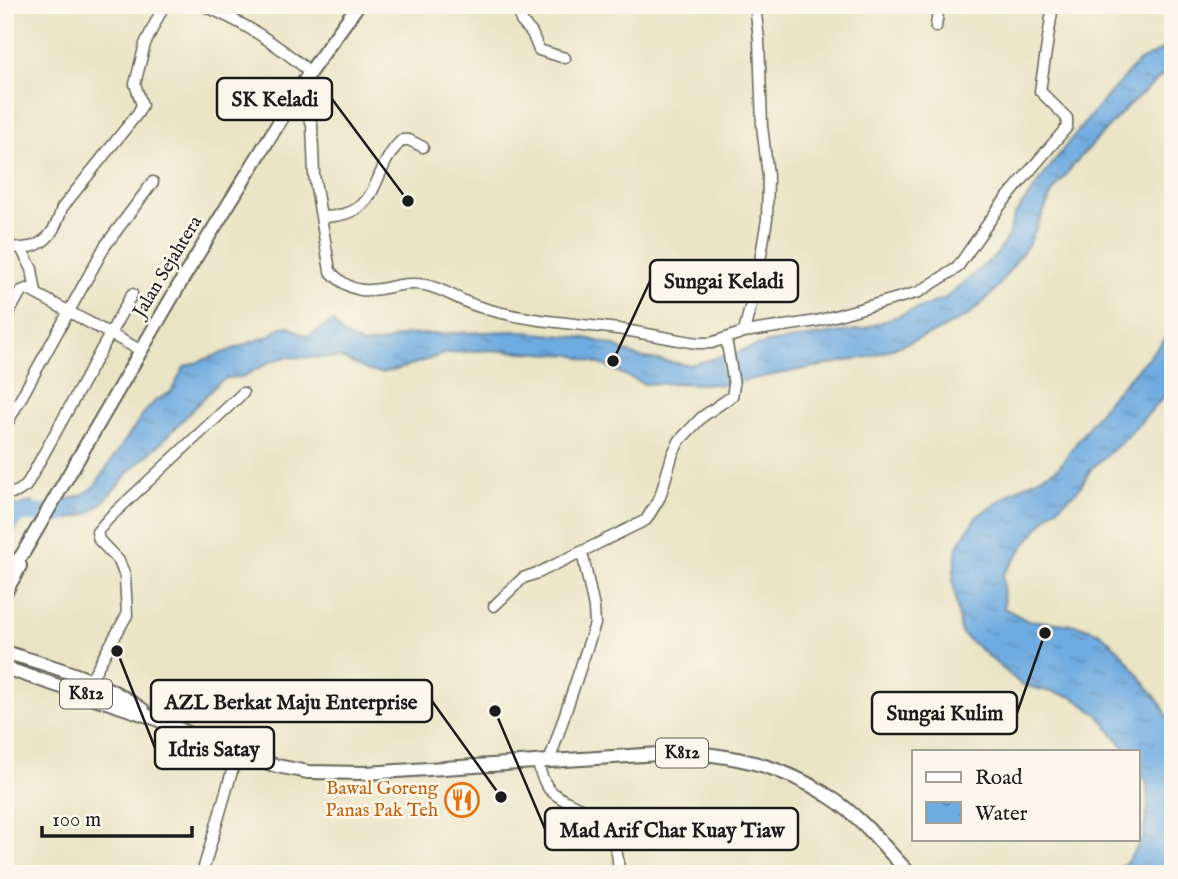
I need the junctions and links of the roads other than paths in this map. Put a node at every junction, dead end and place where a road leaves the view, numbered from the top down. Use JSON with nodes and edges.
{"nodes":[{"id":1,"x":164,"y":5,"type":"edge"},
{"id":2,"x":202,"y":5,"type":"edge"},
{"id":3,"x":358,"y":5,"type":"edge"},
{"id":4,"x":521,"y":5,"type":"edge"},
{"id":5,"x":755,"y":5,"type":"edge"},
{"id":6,"x":939,"y":5,"type":"edge"},
{"id":7,"x":1053,"y":5,"type":"edge"},
{"id":8,"x":936,"y":27,"type":"dead end"},
{"id":9,"x":565,"y":58,"type":"dead end"},
{"id":10,"x":310,"y":72,"type":"junction"},
{"id":11,"x":291,"y":103,"type":"junction"},
{"id":12,"x":423,"y":147,"type":"dead end"},
{"id":13,"x":153,"y":182,"type":"dead end"},
{"id":14,"x":321,"y":217,"type":"junction"},
{"id":15,"x":6,"y":244,"type":"edge"},
{"id":16,"x":21,"y":248,"type":"junction"},
{"id":17,"x":36,"y":293,"type":"junction"},
{"id":18,"x":132,"y":294,"type":"dead end"},
{"id":19,"x":71,"y":311,"type":"junction"},
{"id":20,"x":5,"y":320,"type":"edge"},
{"id":21,"x":744,"y":332,"type":"junction"},
{"id":22,"x":110,"y":333,"type":"junction"},
{"id":23,"x":726,"y":338,"type":"junction"},
{"id":24,"x":140,"y":350,"type":"junction"},
{"id":25,"x":243,"y":393,"type":"dead end"},
{"id":26,"x":5,"y":427,"type":"edge"},
{"id":27,"x":5,"y":494,"type":"edge"},
{"id":28,"x":582,"y":552,"type":"junction"},
{"id":29,"x":22,"y":555,"type":"junction"},
{"id":30,"x":5,"y":576,"type":"edge"},
{"id":31,"x":5,"y":593,"type":"edge"},
{"id":32,"x":494,"y":606,"type":"dead end"},
{"id":33,"x":5,"y":652,"type":"edge"},
{"id":34,"x":5,"y":668,"type":"edge"},
{"id":35,"x":91,"y":679,"type":"junction"},
{"id":36,"x":154,"y":718,"type":"junction"},
{"id":37,"x":237,"y":754,"type":"junction"},
{"id":38,"x":543,"y":763,"type":"junction"},
{"id":39,"x":202,"y":874,"type":"edge"},
{"id":40,"x":618,"y":874,"type":"edge"},
{"id":41,"x":910,"y":874,"type":"edge"}],
"edges":[{"from":1,"to":16,"type":"street"},
{"from":2,"to":10,"type":"street"},
{"from":3,"to":10,"type":"main road","name":"Jalan Sejahtera"},
{"from":4,"to":9,"type":"street"},
{"from":5,"to":21,"type":"street"},
{"from":6,"to":8,"type":"street"},
{"from":7,"to":21,"type":"street"},
{"from":10,"to":11,"type":"main road","name":"Jalan Sejahtera"},
{"from":11,"to":14,"type":"street"},
{"from":11,"to":24,"type":"main road","name":"Jalan Sejahtera"},
{"from":12,"to":14,"type":"street"},
{"from":13,"to":19,"type":"street"},
{"from":14,"to":23,"type":"street"},
{"from":15,"to":16,"type":"street"},
{"from":16,"to":17,"type":"street"},
{"from":17,"to":19,"type":"street"},
{"from":17,"to":20,"type":"street"},
{"from":18,"to":22,"type":"street"},
{"from":19,"to":22,"type":"street"},
{"from":19,"to":26,"type":"street"},
{"from":21,"to":23,"type":"street"},
{"from":22,"to":24,"type":"street"},
{"from":22,"to":27,"type":"street"},
{"from":23,"to":28,"type":"street"},
{"from":24,"to":29,"type":"main road","name":"Jalan Sejahtera"},
{"from":25,"to":35,"type":"street"},
{"from":28,"to":32,"type":"street"},
{"from":28,"to":38,"type":"street"},
{"from":29,"to":30,"type":"main road","name":"Jalan Sejahtera"},
{"from":29,"to":31,"type":"main road","name":"Jalan Sejahtera"},
{"from":33,"to":35,"type":"main road","number":"K812"},
{"from":34,"to":36,"type":"main road","number":"K812"},
{"from":35,"to":36,"type":"main road","number":"K812"},
{"from":36,"to":37,"type":"main road","number":"K812"},
{"from":37,"to":38,"type":"main road","number":"K812"},
{"from":37,"to":39,"type":"street"},
{"from":38,"to":40,"type":"street"},
{"from":38,"to":41,"type":"main road","number":"K812"}]}
